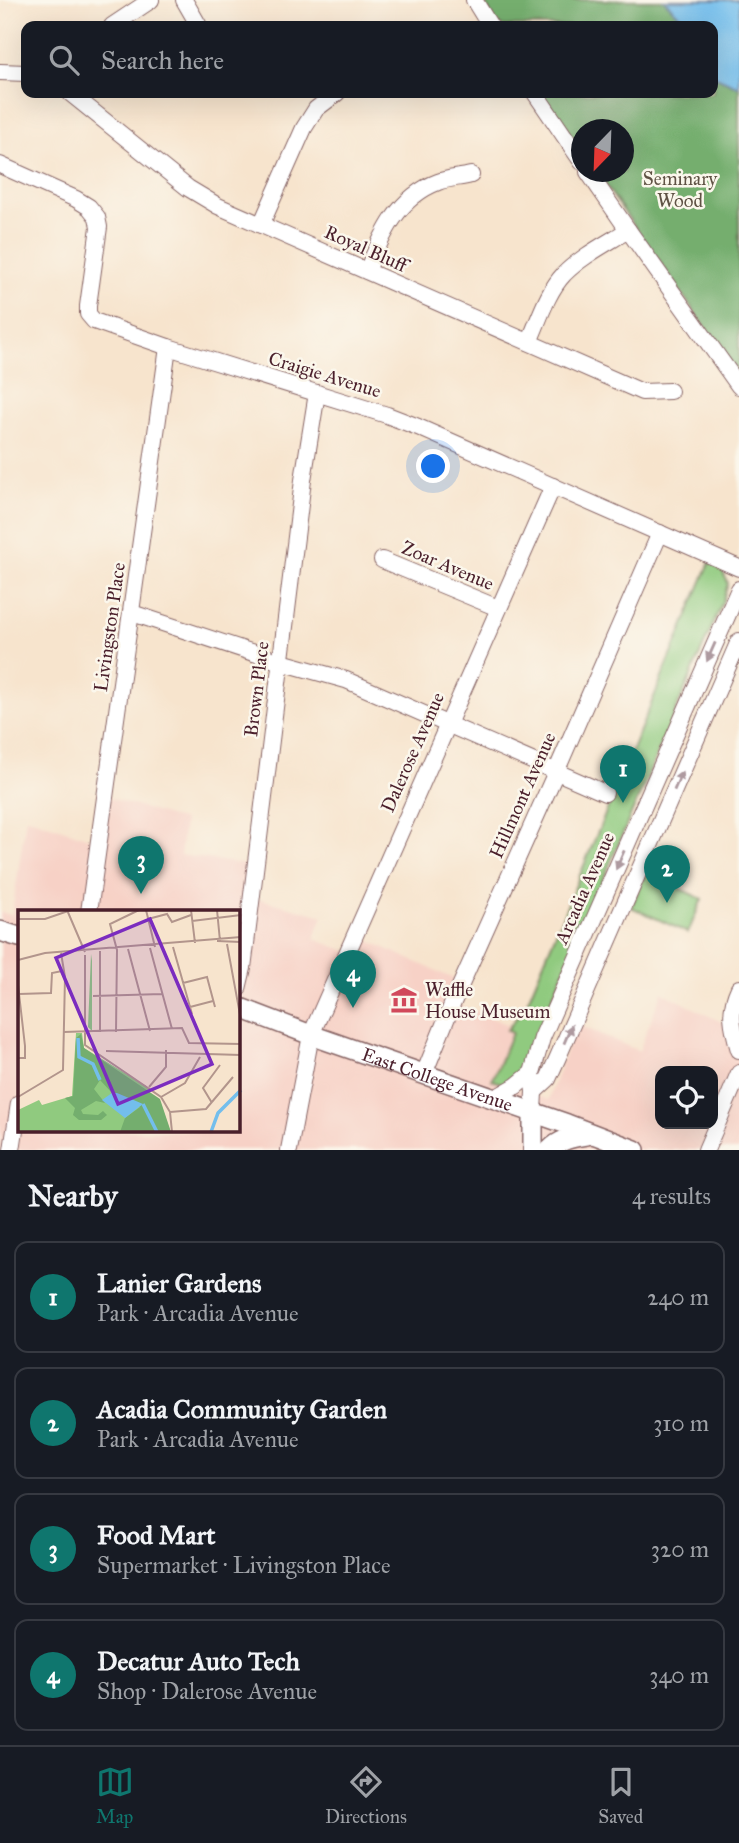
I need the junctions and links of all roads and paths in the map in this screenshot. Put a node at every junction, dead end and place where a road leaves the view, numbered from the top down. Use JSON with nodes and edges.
{"nodes":[{"id":1,"x":151,"y":0,"type":"edge"},
{"id":2,"x":184,"y":0,"type":"edge"},
{"id":3,"x":474,"y":0,"type":"edge"},
{"id":4,"x":120,"y":21,"type":"edge"},
{"id":5,"x":196,"y":21,"type":"edge"},
{"id":6,"x":483,"y":21,"type":"edge"},
{"id":7,"x":0,"y":72,"type":"edge"},
{"id":8,"x":21,"y":72,"type":"edge"},
{"id":9,"x":76,"y":98,"type":"edge"},
{"id":10,"x":330,"y":98,"type":"edge"},
{"id":11,"x":538,"y":98,"type":"edge"},
{"id":12,"x":571,"y":146,"type":"edge"},
{"id":13,"x":0,"y":165,"type":"edge"},
{"id":14,"x":471,"y":176,"type":"dead end"},
{"id":15,"x":595,"y":182,"type":"edge"},
{"id":16,"x":261,"y":225,"type":"junction"},
{"id":17,"x":628,"y":230,"type":"junction"},
{"id":18,"x":367,"y":271,"type":"junction"},
{"id":19,"x":529,"y":342,"type":"junction"},
{"id":20,"x":168,"y":347,"type":"junction"},
{"id":21,"x":739,"y":386,"type":"edge"},
{"id":22,"x":670,"y":391,"type":"dead end"},
{"id":23,"x":317,"y":393,"type":"junction"},
{"id":24,"x":552,"y":486,"type":"junction"},
{"id":25,"x":660,"y":533,"type":"junction"},
{"id":26,"x":382,"y":560,"type":"dead end"},
{"id":27,"x":739,"y":568,"type":"edge"},
{"id":28,"x":739,"y":589,"type":"edge"},
{"id":29,"x":498,"y":608,"type":"junction"},
{"id":30,"x":132,"y":613,"type":"junction"},
{"id":31,"x":739,"y":641,"type":"edge"},
{"id":32,"x":281,"y":662,"type":"junction"},
{"id":33,"x":447,"y":724,"type":"junction"},
{"id":34,"x":556,"y":772,"type":"junction"},
{"id":35,"x":605,"y":793,"type":"dead end"},
{"id":36,"x":89,"y":910,"type":"edge"},
{"id":37,"x":0,"y":931,"type":"edge"},
{"id":38,"x":18,"y":937,"type":"edge"},
{"id":39,"x":240,"y":981,"type":"edge"},
{"id":40,"x":739,"y":988,"type":"edge"},
{"id":41,"x":240,"y":1008,"type":"edge"},
{"id":42,"x":311,"y":1035,"type":"junction"},
{"id":43,"x":739,"y":1049,"type":"edge"},
{"id":44,"x":532,"y":1073,"type":"junction"},
{"id":45,"x":739,"y":1073,"type":"edge"},
{"id":46,"x":424,"y":1074,"type":"junction"},
{"id":47,"x":495,"y":1098,"type":"junction"},
{"id":48,"x":534,"y":1102,"type":"junction"},
{"id":49,"x":18,"y":1110,"type":"edge"},
{"id":50,"x":593,"y":1134,"type":"junction"},
{"id":51,"x":12,"y":1150,"type":"edge"},
{"id":52,"x":289,"y":1150,"type":"edge"},
{"id":53,"x":533,"y":1150,"type":"edge"},
{"id":54,"x":550,"y":1150,"type":"edge"},
{"id":55,"x":635,"y":1150,"type":"edge"},
{"id":56,"x":706,"y":1150,"type":"edge"}],
"edges":[{"from":1,"to":4,"type":"street"},
{"from":2,"to":5,"type":"street"},
{"from":3,"to":6,"type":"street"},
{"from":7,"to":8,"type":"street"},
{"from":9,"to":16,"type":"street","name":"Royal Bluff"},
{"from":10,"to":16,"type":"street"},
{"from":11,"to":12,"type":"street"},
{"from":13,"to":20,"type":"street","name":"Craigie Avenue"},
{"from":14,"to":18,"type":"street"},
{"from":15,"to":17,"type":"street"},
{"from":16,"to":18,"type":"street","name":"Royal Bluff"},
{"from":17,"to":19,"type":"street"},
{"from":17,"to":21,"type":"street"},
{"from":18,"to":19,"type":"street","name":"Royal Bluff"},
{"from":19,"to":22,"type":"street","name":"Royal Bluff"},
{"from":20,"to":23,"type":"street","name":"Craigie Avenue"},
{"from":20,"to":30,"type":"street","name":"Livingston Place"},
{"from":23,"to":24,"type":"street","name":"Craigie Avenue"},
{"from":23,"to":32,"type":"street","name":"Brown Place"},
{"from":24,"to":25,"type":"street","name":"Craigie Avenue"},
{"from":24,"to":29,"type":"street","name":"Dalerose Avenue"},
{"from":25,"to":27,"type":"street","name":"Craigie Avenue"},
{"from":25,"to":34,"type":"street","name":"Hillmont Avenue"},
{"from":26,"to":29,"type":"street","name":"Zoar Avenue"},
{"from":28,"to":44,"type":"street","name":"Arcadia Avenue","one_way":true},
{"from":29,"to":33,"type":"street","name":"Dalerose Avenue"},
{"from":30,"to":32,"type":"street"},
{"from":30,"to":36,"type":"street","name":"Livingston Place"},
{"from":48,"to":31,"type":"street","one_way":true},
{"from":32,"to":33,"type":"street"},
{"from":32,"to":39,"type":"street","name":"Brown Place"},
{"from":33,"to":34,"type":"street"},
{"from":33,"to":42,"type":"street","name":"Dalerose Avenue"},
{"from":34,"to":35,"type":"street"},
{"from":34,"to":46,"type":"street","name":"Hillmont Avenue"},
{"from":37,"to":38,"type":"main road"},
{"from":40,"to":43,"type":"street"},
{"from":41,"to":42,"type":"main road","name":"East College Avenue"},
{"from":42,"to":46,"type":"main road","name":"East College Avenue"},
{"from":42,"to":52,"type":"street","name":"Dalerose Avenue"},
{"from":44,"to":47,"type":"street"},
{"from":44,"to":48,"type":"street","name":"Arcadia Avenue"},
{"from":45,"to":56,"type":"street"},
{"from":46,"to":47,"type":"main road","name":"East College Avenue"},
{"from":47,"to":48,"type":"main road","name":"East College Avenue"},
{"from":48,"to":50,"type":"main road","name":"East College Avenue"},
{"from":48,"to":53,"type":"main road"},
{"from":49,"to":51,"type":"street"},
{"from":50,"to":54,"type":"main road"},
{"from":50,"to":55,"type":"main road","name":"East College Avenue"}]}
